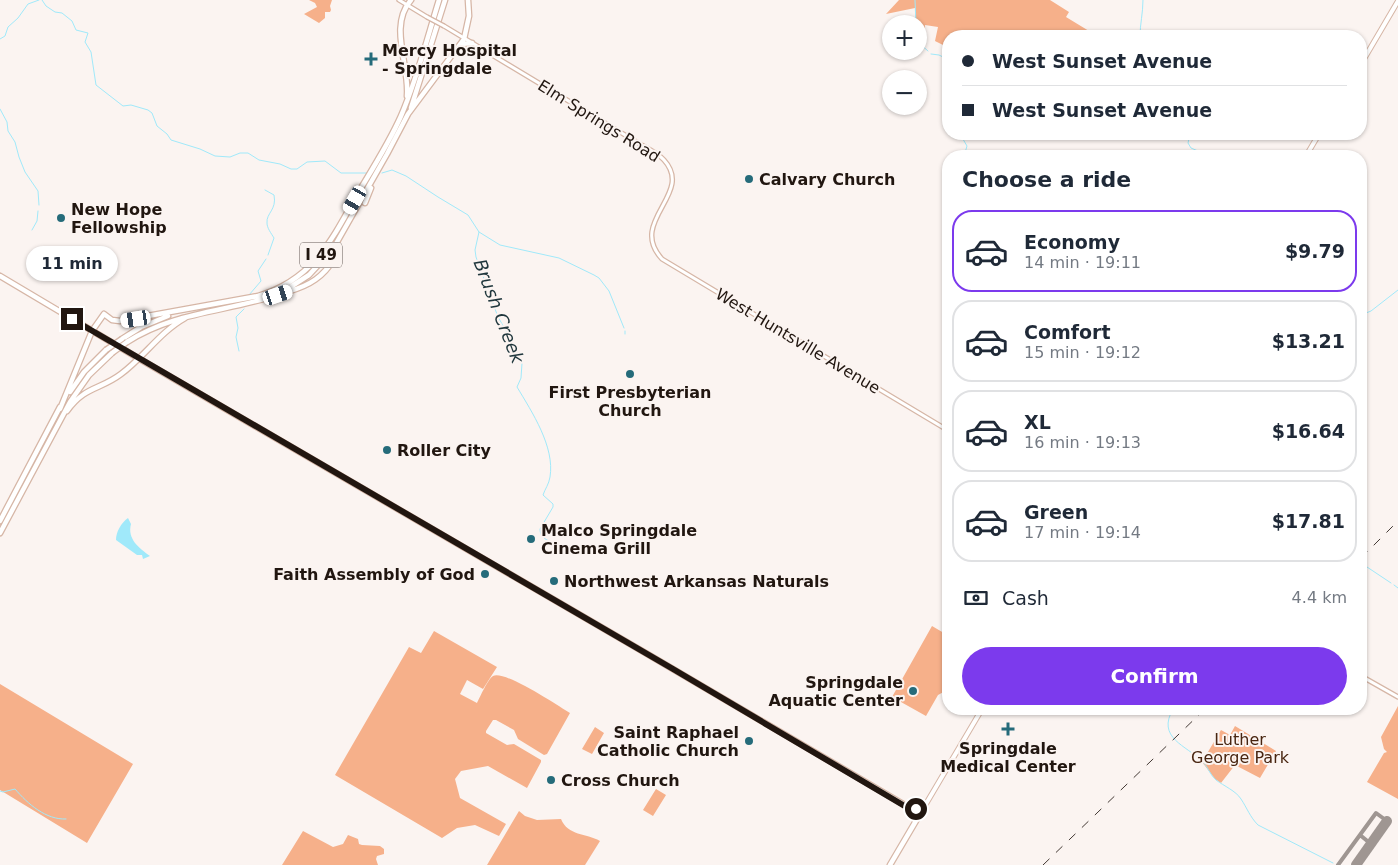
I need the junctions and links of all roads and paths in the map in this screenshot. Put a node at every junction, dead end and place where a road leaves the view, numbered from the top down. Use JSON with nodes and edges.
{"nodes":[{"id":1,"x":399,"y":0,"type":"edge"},
{"id":2,"x":411,"y":0,"type":"edge"},
{"id":3,"x":439,"y":0,"type":"edge"},
{"id":4,"x":445,"y":0,"type":"edge"},
{"id":5,"x":468,"y":0,"type":"edge"},
{"id":6,"x":1398,"y":1,"type":"edge"},
{"id":7,"x":407,"y":5,"type":"junction"},
{"id":8,"x":464,"y":39,"type":"junction"},
{"id":9,"x":472,"y":43,"type":"junction"},
{"id":10,"x":460,"y":45,"type":"junction"},
{"id":11,"x":1367,"y":54,"type":"edge"},
{"id":12,"x":404,"y":107,"type":"junction"},
{"id":13,"x":408,"y":114,"type":"junction"},
{"id":14,"x":373,"y":179,"type":"junction"},
{"id":15,"x":365,"y":203,"type":"dead end"},
{"id":16,"x":653,"y":245,"type":"joint"},
{"id":17,"x":334,"y":259,"type":"dead end"},
{"id":18,"x":0,"y":276,"type":"edge"},
{"id":19,"x":278,"y":295,"type":"junction"},
{"id":20,"x":183,"y":310,"type":"junction"},
{"id":21,"x":112,"y":312,"type":"dead end"},
{"id":22,"x":191,"y":315,"type":"junction"},
{"id":23,"x":112,"y":320,"type":"junction"},
{"id":24,"x":90,"y":330,"type":"junction"},
{"id":25,"x":144,"y":353,"type":"junction"},
{"id":26,"x":138,"y":358,"type":"junction"},
{"id":27,"x":145,"y":362,"type":"junction"},
{"id":28,"x":129,"y":367,"type":"junction"},
{"id":29,"x":60,"y":409,"type":"junction"},
{"id":30,"x":942,"y":427,"type":"edge"},
{"id":31,"x":55,"y":429,"type":"junction"},
{"id":32,"x":11,"y":500,"type":"junction"},
{"id":33,"x":0,"y":514,"type":"edge"},
{"id":34,"x":0,"y":521,"type":"edge"},
{"id":35,"x":0,"y":533,"type":"edge"},
{"id":36,"x":1367,"y":679,"type":"edge"},
{"id":37,"x":1398,"y":697,"type":"edge"},
{"id":38,"x":978,"y":715,"type":"edge"},
{"id":39,"x":924,"y":806,"type":"junction"},
{"id":40,"x":910,"y":809,"type":"junction"},
{"id":41,"x":920,"y":814,"type":"junction"},
{"id":42,"x":890,"y":865,"type":"edge"}],
"edges":[{"from":1,"to":7,"type":"main road","name":"Elm Springs Road"},
{"from":2,"to":7,"type":"highway"},
{"from":3,"to":12,"type":"highway","number":"I 49"},
{"from":4,"to":13,"type":"highway","number":"I 49"},
{"from":5,"to":8,"type":"highway"},
{"from":6,"to":11,"type":"main road"},
{"from":7,"to":8,"type":"main road","name":"Elm Springs Road","bridge":true},
{"from":7,"to":12,"type":"highway"},
{"from":8,"to":9,"type":"main road","name":"Elm Springs Road"},
{"from":8,"to":10,"type":"highway"},
{"from":9,"to":10,"type":"highway"},
{"from":9,"to":16,"type":"main road","name":"Elm Springs Road"},
{"from":10,"to":13,"type":"highway"},
{"from":12,"to":20,"type":"highway","number":"I 49"},
{"from":13,"to":14,"type":"highway","number":"I 49"},
{"from":14,"to":15,"type":"highway"},
{"from":14,"to":19,"type":"highway","number":"I 49"},
{"from":16,"to":30,"type":"main road","name":"West Huntsville Avenue"},
{"from":17,"to":19,"type":"highway"},
{"from":18,"to":24,"type":"highway"},
{"from":19,"to":22,"type":"highway","number":"I 49"},
{"from":20,"to":23,"type":"highway"},
{"from":20,"to":29,"type":"highway","number":"I 49","bridge":true},
{"from":21,"to":23,"type":"highway"},
{"from":22,"to":25,"type":"highway"},
{"from":22,"to":31,"type":"highway","number":"I 49","bridge":true},
{"from":23,"to":24,"type":"highway"},
{"from":24,"to":26,"type":"highway"},
{"from":24,"to":29,"type":"highway"},
{"from":25,"to":26,"type":"highway"},
{"from":25,"to":27,"type":"highway"},
{"from":26,"to":27,"type":"highway"},
{"from":26,"to":28,"type":"highway"},
{"from":27,"to":28,"type":"highway"},
{"from":27,"to":40,"type":"highway"},
{"from":28,"to":31,"type":"highway"},
{"from":29,"to":32,"type":"highway","number":"I 49"},
{"from":31,"to":35,"type":"highway","number":"I 49"},
{"from":32,"to":33,"type":"highway"},
{"from":32,"to":34,"type":"highway","number":"I 49"},
{"from":36,"to":37,"type":"main road"},
{"from":38,"to":39,"type":"main road"},
{"from":39,"to":40,"type":"highway"},
{"from":39,"to":41,"type":"main road"},
{"from":40,"to":41,"type":"highway"},
{"from":41,"to":42,"type":"highway"}]}
